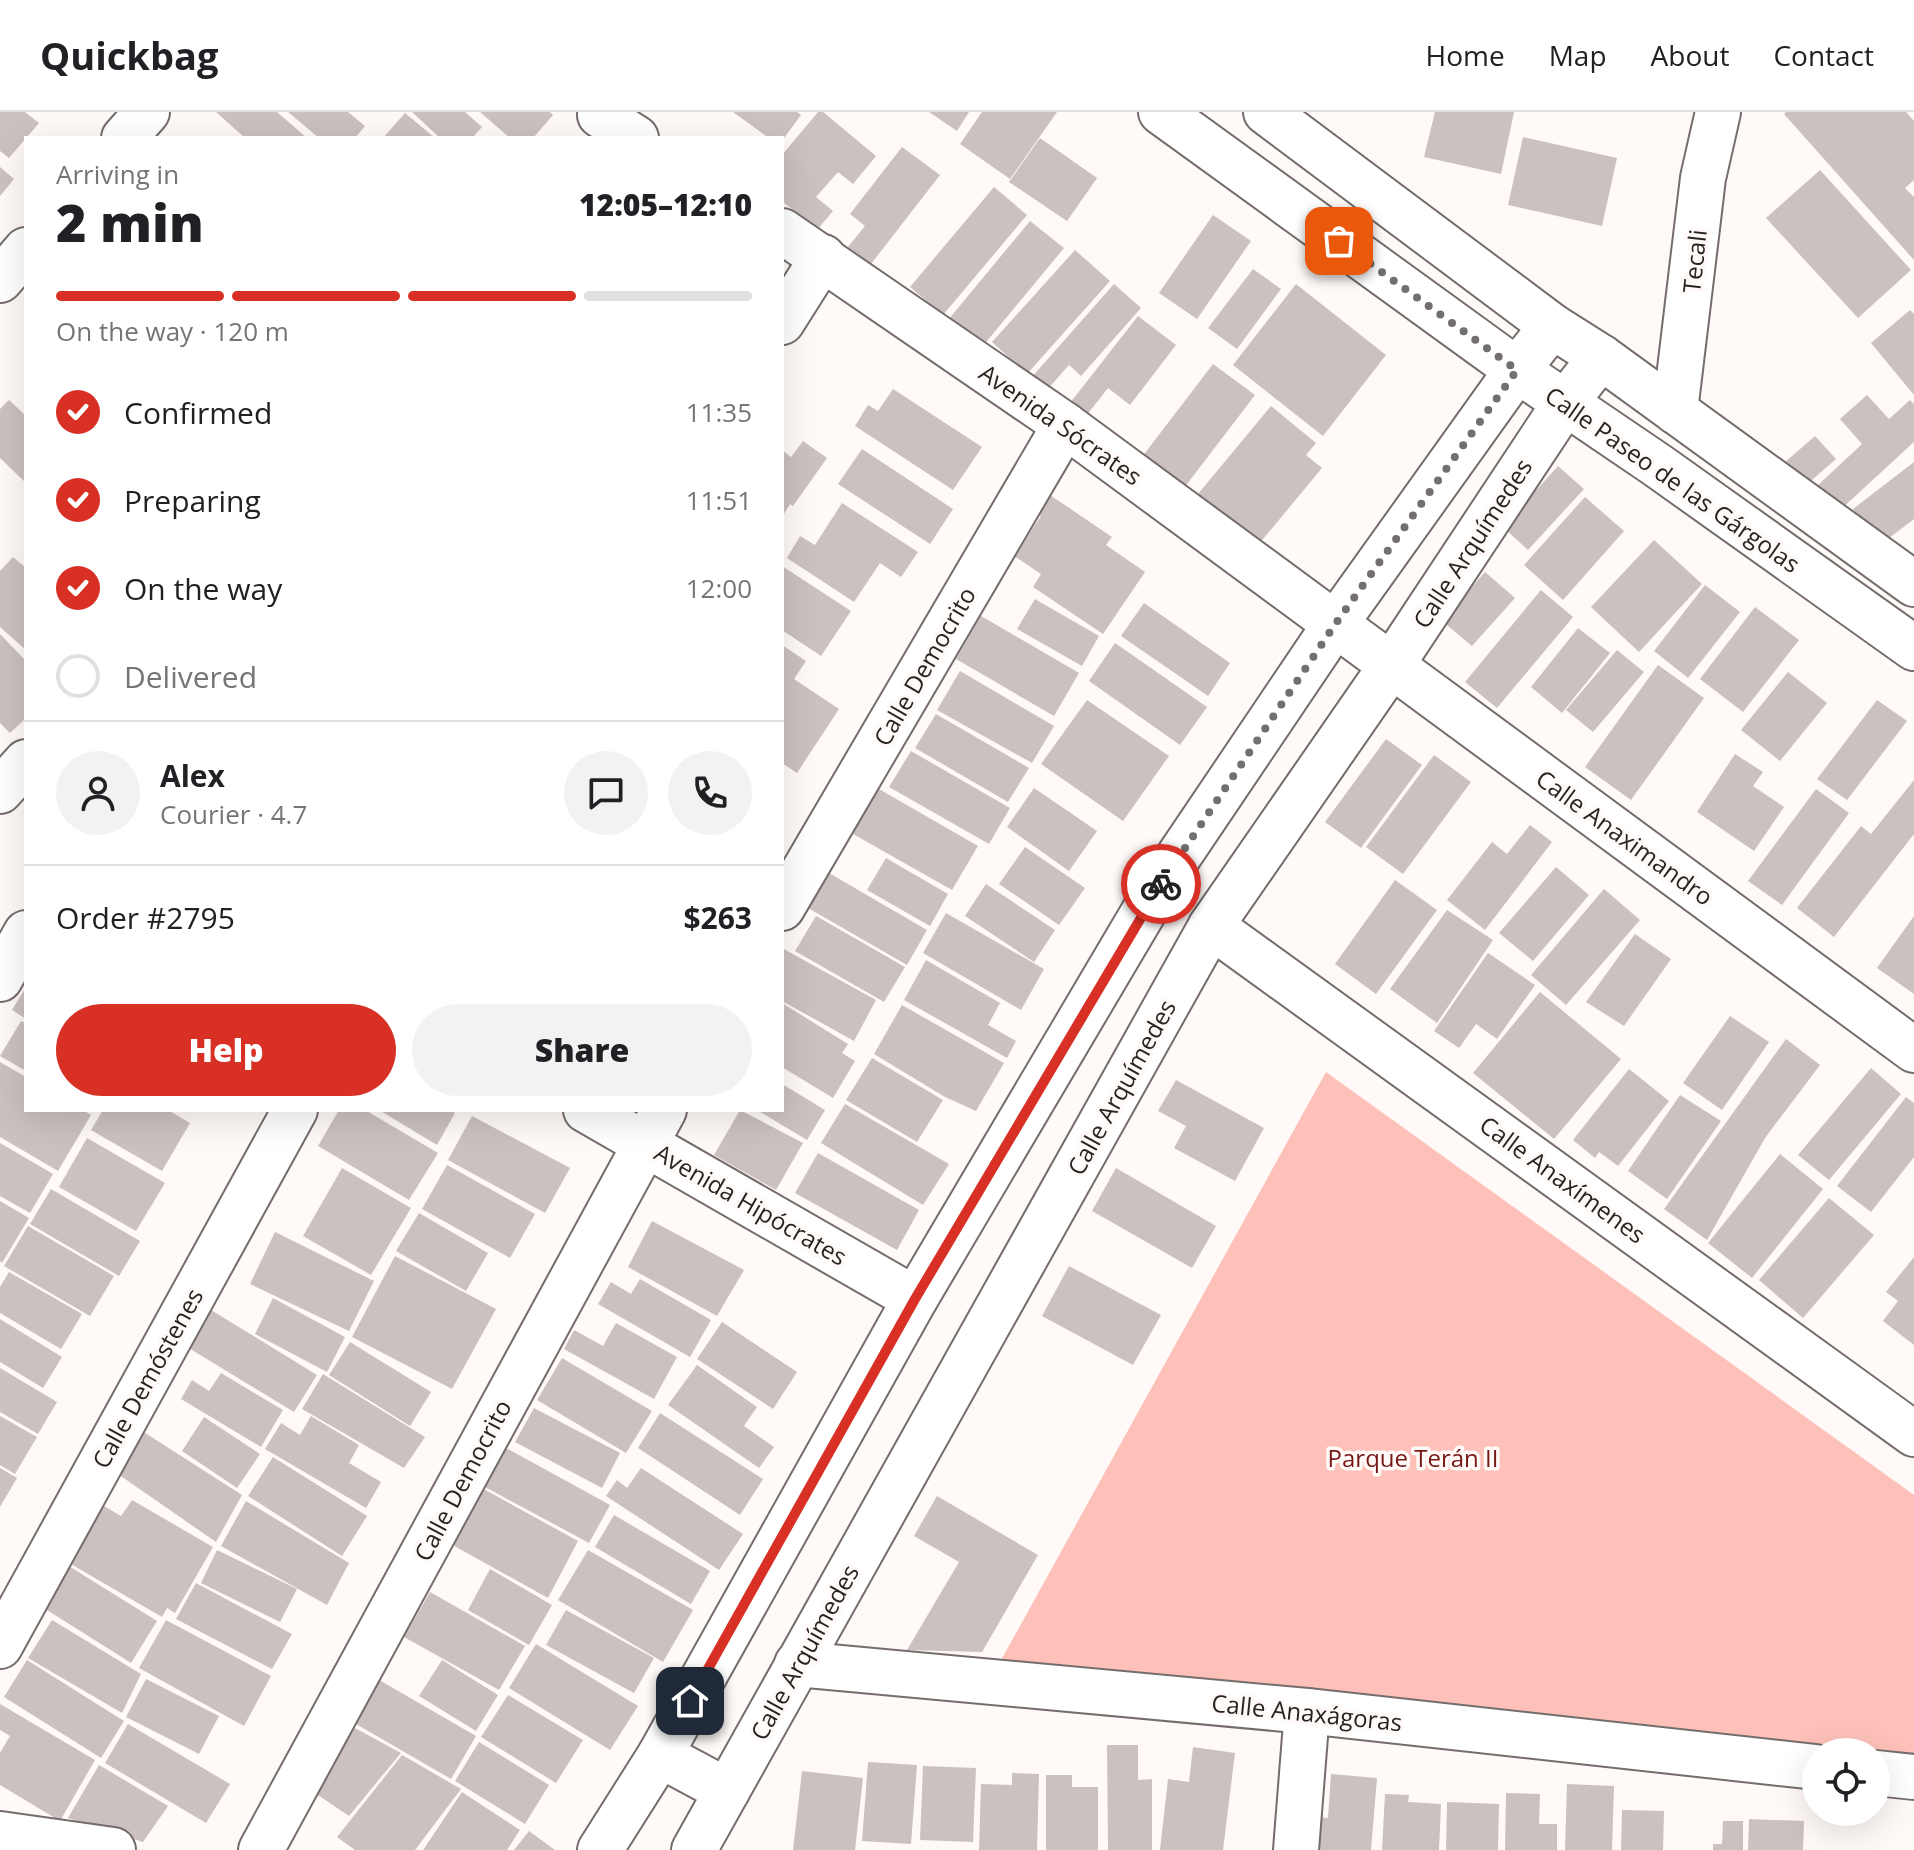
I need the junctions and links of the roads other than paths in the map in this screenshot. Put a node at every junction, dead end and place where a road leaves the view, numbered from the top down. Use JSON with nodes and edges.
{"nodes":[{"id":1,"x":147,"y":112,"type":"edge"},
{"id":2,"x":1161,"y":112,"type":"edge"},
{"id":3,"x":1266,"y":112,"type":"edge"},
{"id":4,"x":1718,"y":112,"type":"edge"},
{"id":5,"x":593,"y":122,"type":"edge"},
{"id":6,"x":126,"y":136,"type":"edge"},
{"id":7,"x":631,"y":136,"type":"edge"},
{"id":8,"x":784,"y":232,"type":"edge"},
{"id":9,"x":24,"y":252,"type":"edge"},
{"id":10,"x":823,"y":257,"type":"junction"},
{"id":11,"x":0,"y":280,"type":"edge"},
{"id":12,"x":784,"y":319,"type":"edge"},
{"id":13,"x":1552,"y":326,"type":"junction"},
{"id":14,"x":1601,"y":357,"type":"junction"},
{"id":15,"x":1517,"y":370,"type":"junction"},
{"id":16,"x":1565,"y":403,"type":"junction"},
{"id":17,"x":1675,"y":411,"type":"junction"},
{"id":18,"x":1065,"y":425,"type":"junction"},
{"id":19,"x":1914,"y":584,"type":"edge"},
{"id":20,"x":1336,"y":623,"type":"junction"},
{"id":21,"x":1914,"y":648,"type":"edge"},
{"id":22,"x":1391,"y":666,"type":"junction"},
{"id":23,"x":24,"y":764,"type":"edge"},
{"id":24,"x":0,"y":793,"type":"edge"},
{"id":25,"x":24,"y":803,"type":"edge"},
{"id":26,"x":784,"y":905,"type":"edge"},
{"id":27,"x":1211,"y":926,"type":"junction"},
{"id":28,"x":24,"y":937,"type":"edge"},
{"id":29,"x":0,"y":979,"type":"edge"},
{"id":30,"x":1914,"y":1050,"type":"edge"},
{"id":31,"x":294,"y":1112,"type":"edge"},
{"id":32,"x":594,"y":1112,"type":"edge"},
{"id":33,"x":654,"y":1126,"type":"edge"},
{"id":34,"x":915,"y":1299,"type":"junction"},
{"id":35,"x":1914,"y":1434,"type":"edge"},
{"id":36,"x":0,"y":1646,"type":"edge"},
{"id":37,"x":797,"y":1664,"type":"junction"},
{"id":38,"x":1307,"y":1711,"type":"junction"},
{"id":39,"x":660,"y":1755,"type":"junction"},
{"id":40,"x":1802,"y":1765,"type":"edge"},
{"id":41,"x":1890,"y":1774,"type":"edge"},
{"id":42,"x":1914,"y":1777,"type":"edge"},
{"id":43,"x":727,"y":1791,"type":"junction"},
{"id":44,"x":0,"y":1834,"type":"edge"},
{"id":45,"x":113,"y":1850,"type":"edge"},
{"id":46,"x":261,"y":1850,"type":"edge"},
{"id":47,"x":600,"y":1850,"type":"edge"},
{"id":48,"x":694,"y":1850,"type":"edge"},
{"id":49,"x":1296,"y":1850,"type":"edge"}],
"edges":[{"from":1,"to":6,"type":"street"},
{"from":2,"to":15,"type":"street","name":"Calle Paseo de las Gárgolas"},
{"from":3,"to":13,"type":"street"},
{"from":4,"to":17,"type":"street","name":"Tecali"},
{"from":5,"to":7,"type":"street"},
{"from":8,"to":10,"type":"street","name":"Avenida Sócrates"},
{"from":9,"to":11,"type":"street"},
{"from":10,"to":12,"type":"street"},
{"from":10,"to":18,"type":"street","name":"Avenida Sócrates"},
{"from":13,"to":14,"type":"street"},
{"from":13,"to":15,"type":"street"},
{"from":14,"to":16,"type":"street","name":"Calle Arquímedes"},
{"from":14,"to":17,"type":"street"},
{"from":15,"to":16,"type":"street","name":"Calle Paseo de las Gárgolas"},
{"from":15,"to":20,"type":"street"},
{"from":16,"to":21,"type":"street","name":"Calle Paseo de las Gárgolas"},
{"from":16,"to":22,"type":"street","name":"Calle Arquímedes"},
{"from":17,"to":19,"type":"street"},
{"from":18,"to":20,"type":"street","name":"Avenida Sócrates"},
{"from":18,"to":26,"type":"street","name":"Calle Democrito"},
{"from":20,"to":22,"type":"street","name":"Calle Anaximandro"},
{"from":20,"to":34,"type":"street"},
{"from":22,"to":27,"type":"street","name":"Calle Arquímedes"},
{"from":22,"to":30,"type":"street","name":"Calle Anaximandro"},
{"from":23,"to":24,"type":"street"},
{"from":24,"to":25,"type":"street"},
{"from":27,"to":35,"type":"street","name":"Calle Anaxímenes"},
{"from":27,"to":37,"type":"street","name":"Calle Arquímedes"},
{"from":28,"to":29,"type":"street"},
{"from":31,"to":36,"type":"street","name":"Calle Demóstenes"},
{"from":32,"to":33,"type":"street","name":"Avenida Hipócrates"},
{"from":33,"to":34,"type":"street","name":"Avenida Hipócrates"},
{"from":33,"to":46,"type":"street","name":"Calle Democrito"},
{"from":34,"to":39,"type":"street"},
{"from":37,"to":38,"type":"street","name":"Calle Anaxágoras"},
{"from":37,"to":43,"type":"street","name":"Calle Arquímedes"},
{"from":38,"to":40,"type":"street","name":"Calle Anaxágoras"},
{"from":38,"to":49,"type":"street"},
{"from":39,"to":43,"type":"street"},
{"from":39,"to":47,"type":"street"},
{"from":41,"to":42,"type":"street"},
{"from":43,"to":48,"type":"street","name":"Calle Arquímedes"},
{"from":44,"to":45,"type":"street"}]}
